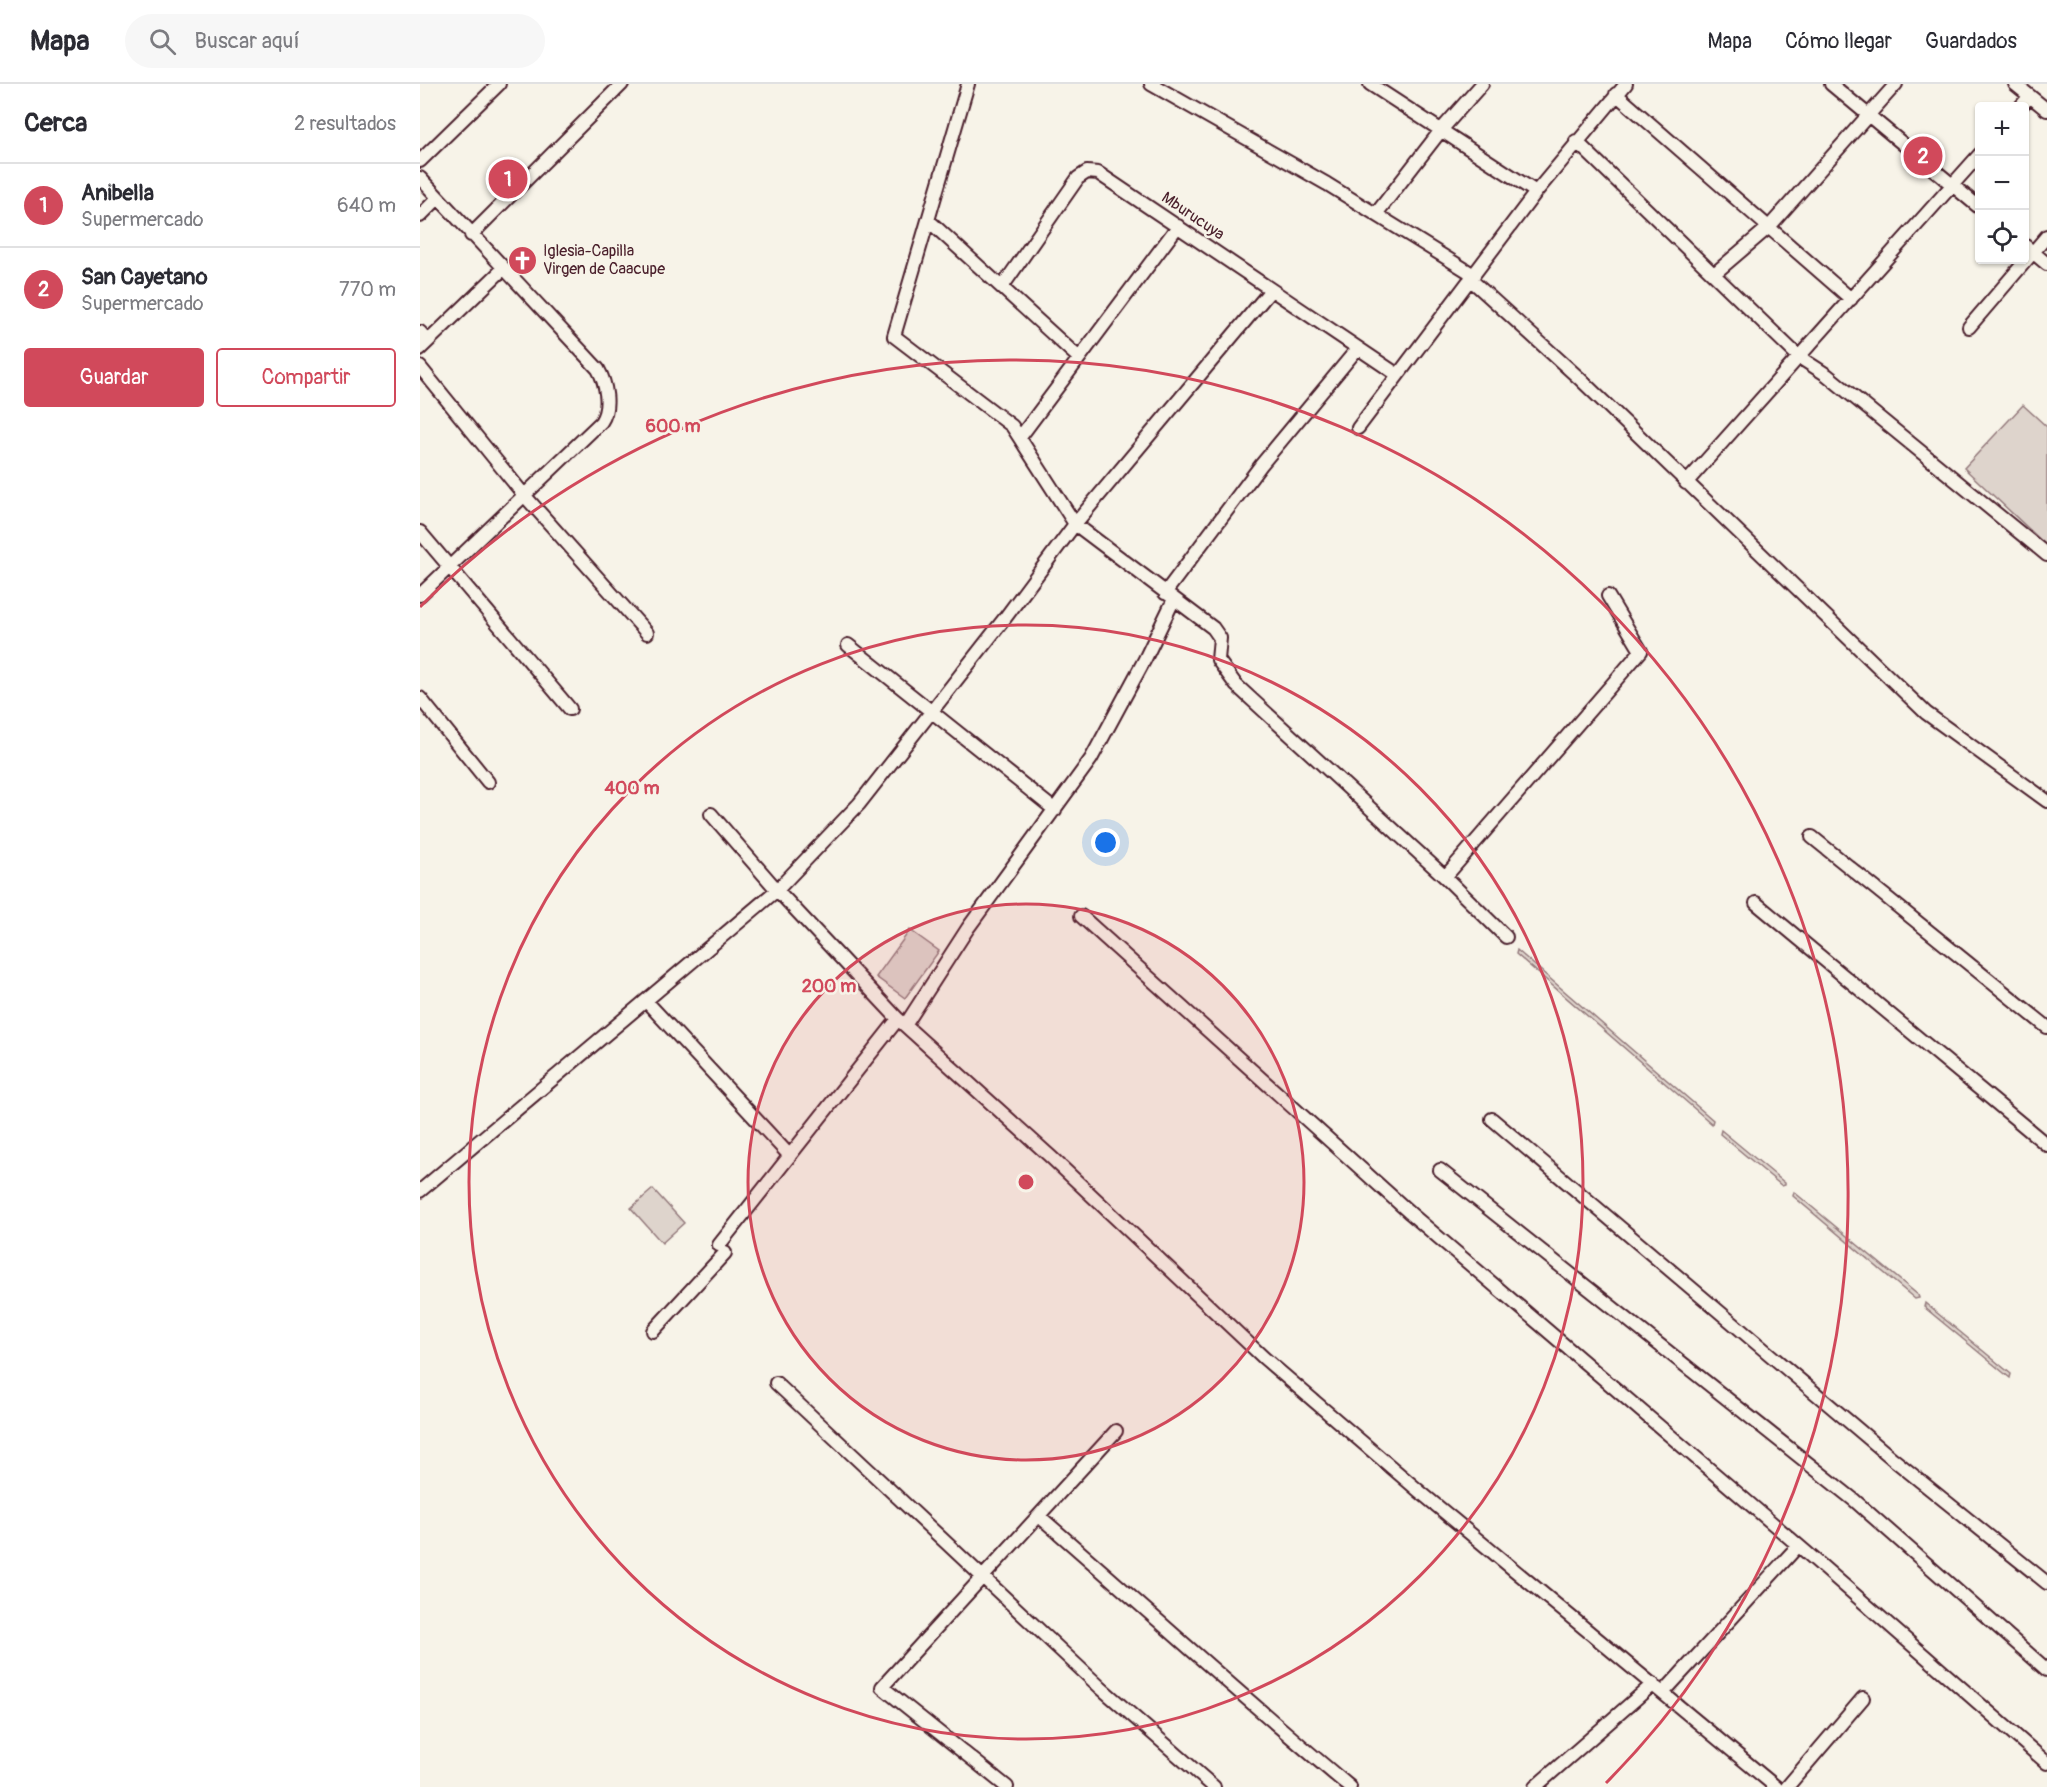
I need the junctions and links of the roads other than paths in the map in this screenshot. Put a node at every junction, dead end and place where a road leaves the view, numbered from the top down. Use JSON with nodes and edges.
{"nodes":[{"id":1,"x":499,"y":84,"type":"edge"},
{"id":2,"x":622,"y":84,"type":"edge"},
{"id":3,"x":968,"y":84,"type":"edge"},
{"id":4,"x":1151,"y":84,"type":"edge"},
{"id":5,"x":1370,"y":84,"type":"edge"},
{"id":6,"x":1482,"y":84,"type":"edge"},
{"id":7,"x":1626,"y":84,"type":"edge"},
{"id":8,"x":1830,"y":84,"type":"edge"},
{"id":9,"x":1896,"y":84,"type":"edge"},
{"id":10,"x":2015,"y":84,"type":"edge"},
{"id":11,"x":1616,"y":94,"type":"junction"},
{"id":12,"x":2030,"y":96,"type":"junction"},
{"id":13,"x":2025,"y":102,"type":"edge"},
{"id":14,"x":2047,"y":110,"type":"edge"},
{"id":15,"x":1868,"y":115,"type":"junction"},
{"id":16,"x":1442,"y":129,"type":"junction"},
{"id":17,"x":1576,"y":141,"type":"junction"},
{"id":18,"x":1978,"y":156,"type":"edge"},
{"id":19,"x":420,"y":161,"type":"edge"},
{"id":20,"x":420,"y":178,"type":"edge"},
{"id":21,"x":1952,"y":185,"type":"junction"},
{"id":22,"x":1536,"y":192,"type":"junction"},
{"id":23,"x":438,"y":198,"type":"junction"},
{"id":24,"x":1975,"y":204,"type":"edge"},
{"id":25,"x":1376,"y":214,"type":"junction"},
{"id":26,"x":420,"y":216,"type":"edge"},
{"id":27,"x":928,"y":220,"type":"junction"},
{"id":28,"x":1178,"y":226,"type":"junction"},
{"id":29,"x":1768,"y":227,"type":"junction"},
{"id":30,"x":471,"y":235,"type":"junction"},
{"id":31,"x":2047,"y":236,"type":"edge"},
{"id":32,"x":2029,"y":249,"type":"edge"},
{"id":33,"x":2017,"y":264,"type":"edge"},
{"id":34,"x":2047,"y":264,"type":"edge"},
{"id":35,"x":503,"y":269,"type":"junction"},
{"id":36,"x":1714,"y":274,"type":"junction"},
{"id":37,"x":1472,"y":277,"type":"junction"},
{"id":38,"x":1002,"y":287,"type":"junction"},
{"id":39,"x":1271,"y":290,"type":"junction"},
{"id":40,"x":1851,"y":299,"type":"junction"},
{"id":41,"x":1969,"y":327,"type":"dead end"},
{"id":42,"x":422,"y":343,"type":"edge"},
{"id":43,"x":1358,"y":348,"type":"junction"},
{"id":44,"x":1799,"y":357,"type":"junction"},
{"id":45,"x":1079,"y":358,"type":"junction"},
{"id":46,"x":420,"y":367,"type":"edge"},
{"id":47,"x":1398,"y":375,"type":"junction"},
{"id":48,"x":1358,"y":428,"type":"dead end"},
{"id":49,"x":1021,"y":436,"type":"junction"},
{"id":50,"x":1686,"y":483,"type":"junction"},
{"id":51,"x":524,"y":495,"type":"junction"},
{"id":52,"x":1075,"y":524,"type":"junction"},
{"id":53,"x":420,"y":532,"type":"edge"},
{"id":54,"x":2047,"y":555,"type":"edge"},
{"id":55,"x":450,"y":567,"type":"junction"},
{"id":56,"x":420,"y":595,"type":"edge"},
{"id":57,"x":1169,"y":596,"type":"junction"},
{"id":58,"x":1608,"y":596,"type":"dead end"},
{"id":59,"x":647,"y":633,"type":"dead end"},
{"id":60,"x":848,"y":645,"type":"dead end"},
{"id":61,"x":420,"y":698,"type":"edge"},
{"id":62,"x":570,"y":709,"type":"dead end"},
{"id":63,"x":930,"y":711,"type":"junction"},
{"id":64,"x":488,"y":782,"type":"dead end"},
{"id":65,"x":2047,"y":801,"type":"edge"},
{"id":66,"x":1055,"y":810,"type":"junction"},
{"id":67,"x":711,"y":814,"type":"dead end"},
{"id":68,"x":1812,"y":837,"type":"dead end"},
{"id":69,"x":1446,"y":878,"type":"junction"},
{"id":70,"x":777,"y":890,"type":"junction"},
{"id":71,"x":1756,"y":903,"type":"dead end"},
{"id":72,"x":1081,"y":916,"type":"dead end"},
{"id":73,"x":1506,"y":937,"type":"dead end"},
{"id":74,"x":646,"y":1001,"type":"junction"},
{"id":75,"x":902,"y":1022,"type":"junction"},
{"id":76,"x":2047,"y":1027,"type":"edge"},
{"id":77,"x":1492,"y":1119,"type":"dead end"},
{"id":78,"x":2047,"y":1145,"type":"edge"},
{"id":79,"x":789,"y":1156,"type":"junction"},
{"id":80,"x":1440,"y":1170,"type":"dead end"},
{"id":81,"x":420,"y":1191,"type":"edge"},
{"id":82,"x":653,"y":1331,"type":"dead end"},
{"id":83,"x":776,"y":1383,"type":"dead end"},
{"id":84,"x":1116,"y":1431,"type":"dead end"},
{"id":85,"x":1039,"y":1516,"type":"junction"},
{"id":86,"x":1798,"y":1546,"type":"junction"},
{"id":87,"x":984,"y":1576,"type":"junction"},
{"id":88,"x":2047,"y":1583,"type":"edge"},
{"id":89,"x":2047,"y":1670,"type":"edge"},
{"id":90,"x":1658,"y":1688,"type":"junction"},
{"id":91,"x":1863,"y":1698,"type":"dead end"},
{"id":92,"x":2047,"y":1764,"type":"edge"},
{"id":93,"x":1007,"y":1787,"type":"edge"},
{"id":94,"x":1214,"y":1787,"type":"edge"},
{"id":95,"x":1350,"y":1787,"type":"edge"},
{"id":96,"x":1535,"y":1787,"type":"edge"},
{"id":97,"x":1776,"y":1787,"type":"edge"},
{"id":98,"x":1787,"y":1787,"type":"edge"}],
"edges":[{"from":1,"to":19,"type":"street"},
{"from":2,"to":30,"type":"street"},
{"from":3,"to":27,"type":"street"},
{"from":4,"to":25,"type":"street"},
{"from":5,"to":16,"type":"street"},
{"from":6,"to":16,"type":"street"},
{"from":7,"to":11,"type":"street"},
{"from":8,"to":15,"type":"street"},
{"from":9,"to":15,"type":"street"},
{"from":10,"to":12,"type":"street"},
{"from":11,"to":17,"type":"street"},
{"from":11,"to":29,"type":"street"},
{"from":12,"to":13,"type":"street"},
{"from":12,"to":14,"type":"street"},
{"from":15,"to":21,"type":"street"},
{"from":15,"to":29,"type":"street"},
{"from":16,"to":22,"type":"street"},
{"from":16,"to":25,"type":"street"},
{"from":17,"to":22,"type":"street"},
{"from":17,"to":36,"type":"street"},
{"from":18,"to":21,"type":"street"},
{"from":20,"to":23,"type":"street"},
{"from":21,"to":24,"type":"street"},
{"from":21,"to":40,"type":"street"},
{"from":22,"to":37,"type":"street"},
{"from":23,"to":26,"type":"street"},
{"from":23,"to":30,"type":"street"},
{"from":25,"to":37,"type":"street"},
{"from":27,"to":38,"type":"street"},
{"from":27,"to":49,"type":"street"},
{"from":28,"to":38,"type":"street","name":"Mburucuya"},
{"from":28,"to":39,"type":"street","name":"Mburucuya"},
{"from":28,"to":45,"type":"street"},
{"from":29,"to":36,"type":"street"},
{"from":29,"to":40,"type":"street"},
{"from":30,"to":35,"type":"street"},
{"from":31,"to":32,"type":"street"},
{"from":32,"to":34,"type":"street"},
{"from":33,"to":41,"type":"street"},
{"from":35,"to":42,"type":"street"},
{"from":35,"to":51,"type":"street"},
{"from":36,"to":44,"type":"street"},
{"from":37,"to":47,"type":"street"},
{"from":37,"to":50,"type":"street"},
{"from":38,"to":45,"type":"street"},
{"from":39,"to":43,"type":"street","name":"Mburucuya"},
{"from":39,"to":52,"type":"street"},
{"from":40,"to":44,"type":"street"},
{"from":43,"to":47,"type":"street","name":"Mburucuya"},
{"from":43,"to":57,"type":"street"},
{"from":44,"to":50,"type":"street"},
{"from":44,"to":54,"type":"street"},
{"from":45,"to":49,"type":"street"},
{"from":46,"to":51,"type":"street"},
{"from":47,"to":48,"type":"street"},
{"from":49,"to":52,"type":"street"},
{"from":50,"to":65,"type":"street"},
{"from":51,"to":55,"type":"street"},
{"from":51,"to":59,"type":"street"},
{"from":52,"to":57,"type":"street"},
{"from":52,"to":63,"type":"street"},
{"from":53,"to":55,"type":"street"},
{"from":55,"to":56,"type":"street"},
{"from":55,"to":62,"type":"street"},
{"from":57,"to":66,"type":"street"},
{"from":57,"to":69,"type":"street"},
{"from":58,"to":69,"type":"street"},
{"from":60,"to":63,"type":"street"},
{"from":61,"to":64,"type":"street"},
{"from":63,"to":66,"type":"street"},
{"from":63,"to":70,"type":"street"},
{"from":66,"to":75,"type":"street"},
{"from":67,"to":70,"type":"street"},
{"from":68,"to":76,"type":"street"},
{"from":69,"to":73,"type":"street"},
{"from":70,"to":74,"type":"street"},
{"from":70,"to":75,"type":"street"},
{"from":71,"to":78,"type":"street"},
{"from":72,"to":86,"type":"street"},
{"from":74,"to":79,"type":"street"},
{"from":74,"to":81,"type":"street"},
{"from":75,"to":79,"type":"street"},
{"from":75,"to":90,"type":"street"},
{"from":77,"to":88,"type":"street"},
{"from":79,"to":82,"type":"street"},
{"from":80,"to":89,"type":"street"},
{"from":83,"to":87,"type":"street"},
{"from":84,"to":85,"type":"street"},
{"from":85,"to":87,"type":"street"},
{"from":85,"to":95,"type":"street"},
{"from":86,"to":90,"type":"street"},
{"from":86,"to":92,"type":"street"},
{"from":87,"to":93,"type":"street"},
{"from":87,"to":94,"type":"street"},
{"from":90,"to":96,"type":"street"},
{"from":90,"to":97,"type":"street"},
{"from":91,"to":98,"type":"street"}]}
